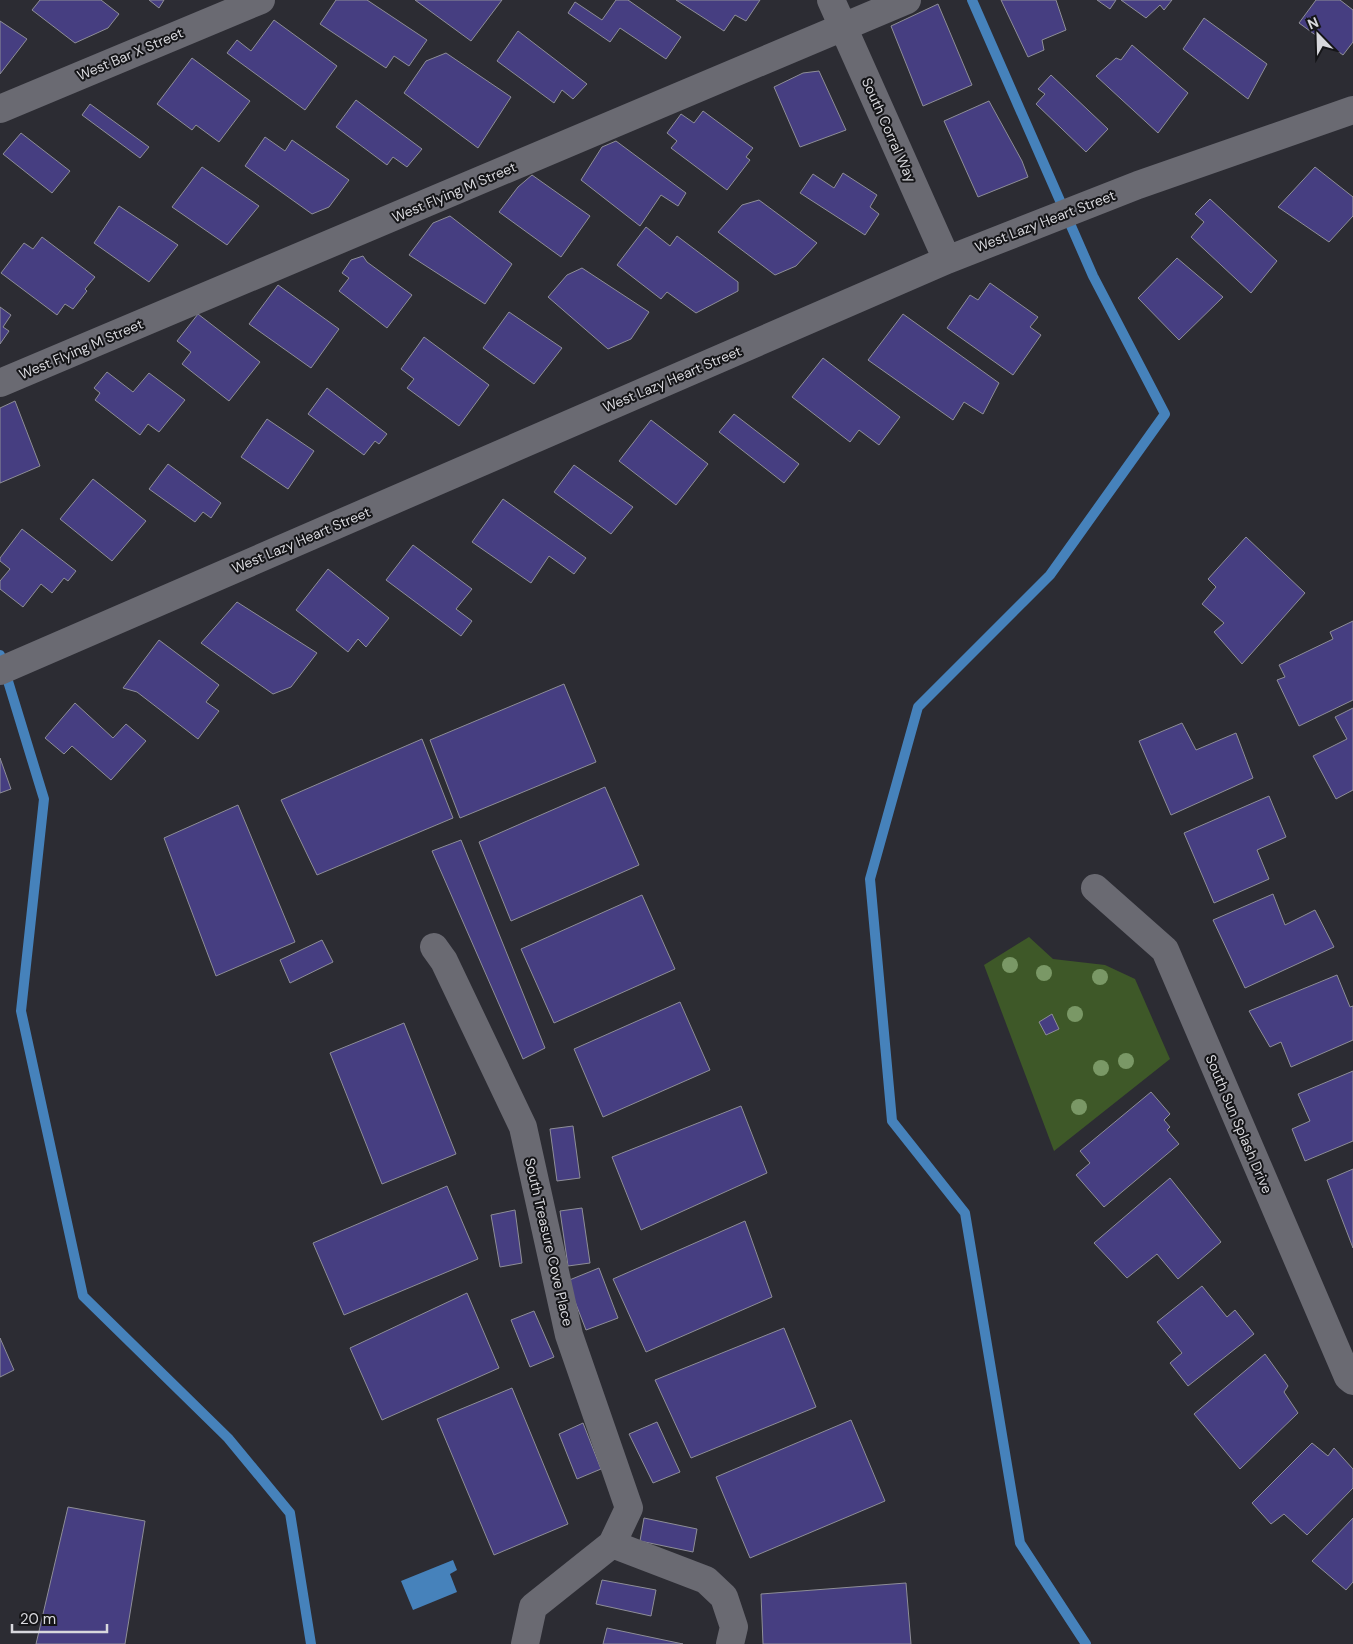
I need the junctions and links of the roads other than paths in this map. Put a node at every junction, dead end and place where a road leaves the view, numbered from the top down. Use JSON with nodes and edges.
{"nodes":[{"id":1,"x":261,"y":0,"type":"edge"},
{"id":2,"x":831,"y":0,"type":"edge"},
{"id":3,"x":908,"y":0,"type":"edge"},
{"id":4,"x":842,"y":27,"type":"junction"},
{"id":5,"x":0,"y":108,"type":"edge"},
{"id":6,"x":1353,"y":110,"type":"edge"},
{"id":7,"x":947,"y":260,"type":"junction"},
{"id":8,"x":0,"y":383,"type":"edge"},
{"id":9,"x":0,"y":670,"type":"edge"},
{"id":10,"x":1095,"y":888,"type":"dead end"},
{"id":11,"x":434,"y":947,"type":"dead end"},
{"id":12,"x":1353,"y":1381,"type":"edge"},
{"id":13,"x":612,"y":1544,"type":"junction"},
{"id":14,"x":525,"y":1644,"type":"edge"},
{"id":15,"x":730,"y":1644,"type":"edge"}],
"edges":[{"from":1,"to":5,"type":"street","name":"West Bar X Street"},
{"from":2,"to":4,"type":"street","name":"South Corral Way"},
{"from":3,"to":4,"type":"street","name":"West Flying M Street"},
{"from":4,"to":7,"type":"street","name":"South Corral Way"},
{"from":4,"to":8,"type":"street","name":"West Flying M Street"},
{"from":6,"to":7,"type":"street","name":"West Lazy Heart Street"},
{"from":7,"to":9,"type":"street","name":"West Lazy Heart Street"},
{"from":10,"to":12,"type":"street","name":"South Sun Splash Drive"},
{"from":11,"to":13,"type":"street","name":"South Treasure Cove Place"},
{"from":13,"to":14,"type":"street","name":"South Treasure Cove Place"},
{"from":13,"to":15,"type":"street"}]}
